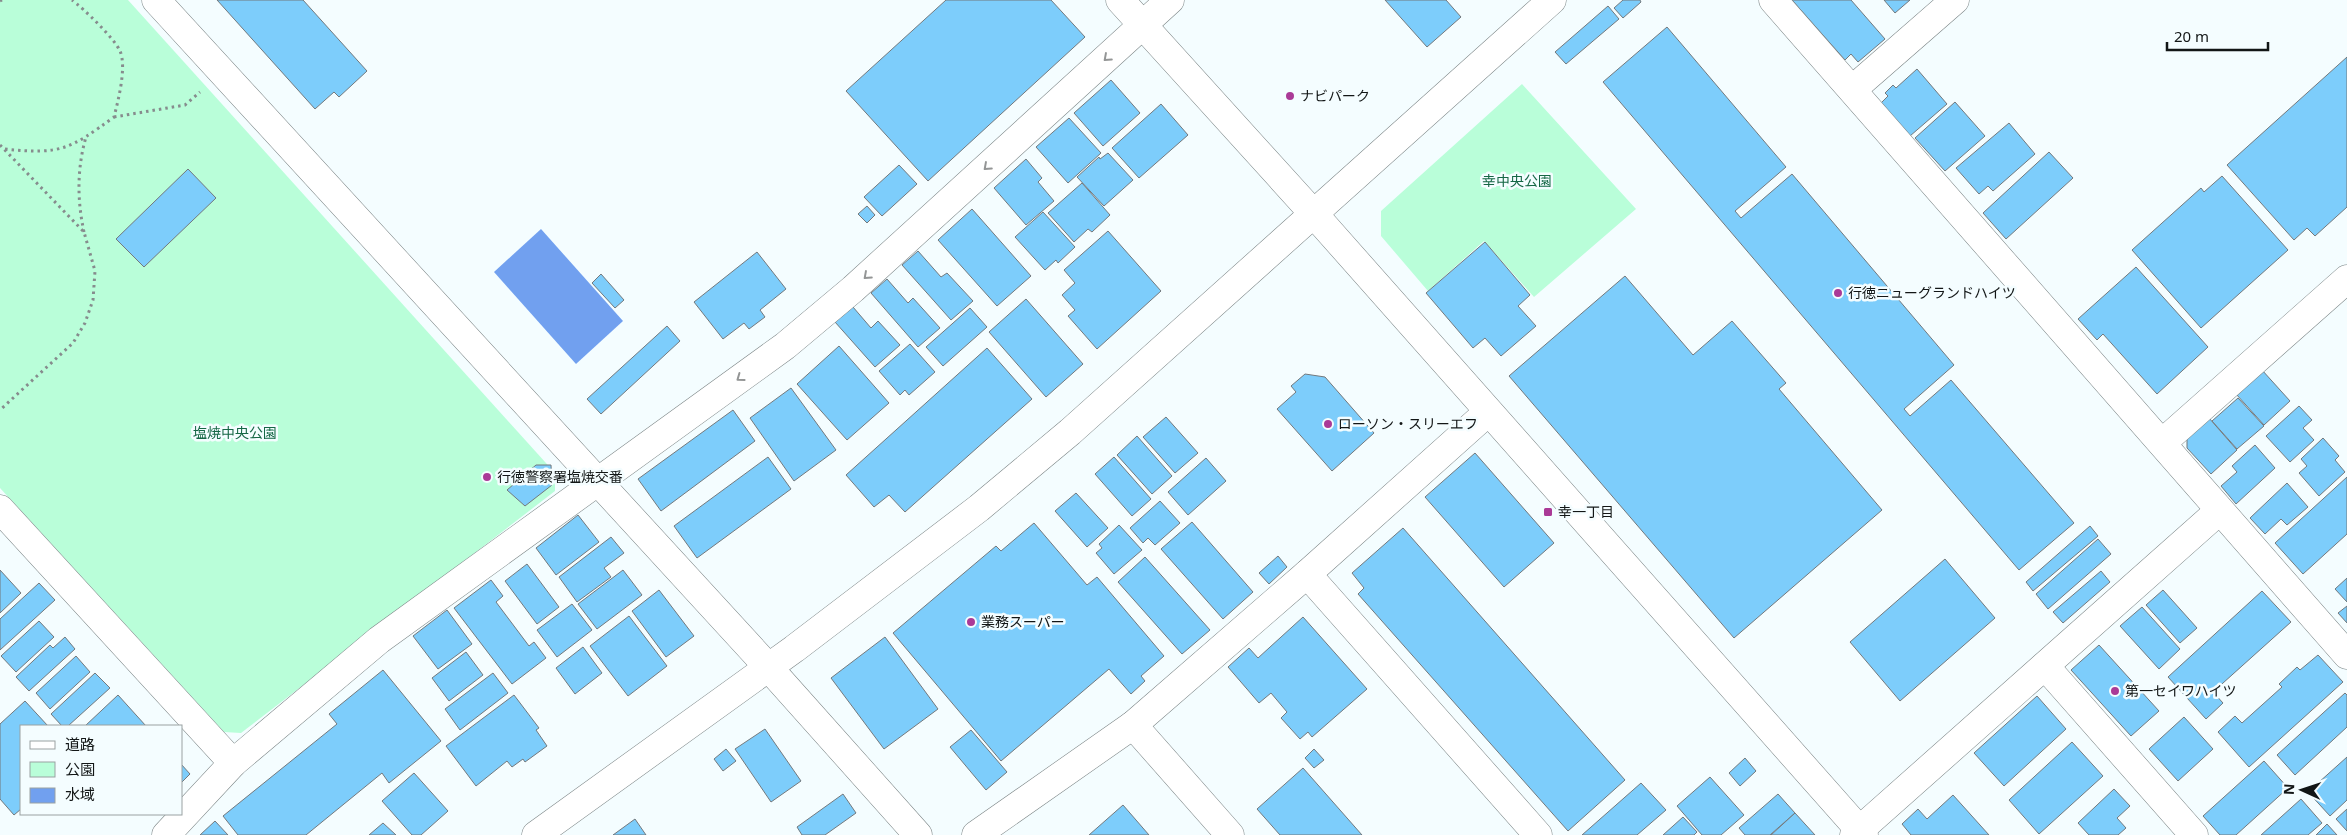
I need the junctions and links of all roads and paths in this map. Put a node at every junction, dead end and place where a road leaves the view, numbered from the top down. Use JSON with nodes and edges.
{"nodes":[{"id":1,"x":72,"y":0,"type":"edge"},
{"id":2,"x":156,"y":0,"type":"edge"},
{"id":3,"x":1120,"y":0,"type":"edge"},
{"id":4,"x":1170,"y":0,"type":"edge"},
{"id":5,"x":1552,"y":0,"type":"edge"},
{"id":6,"x":1774,"y":0,"type":"edge"},
{"id":7,"x":1955,"y":0,"type":"edge"},
{"id":8,"x":1144,"y":25,"type":"junction"},
{"id":9,"x":222,"y":72,"type":"junction"},
{"id":10,"x":1852,"y":89,"type":"junction"},
{"id":11,"x":114,"y":117,"type":"junction"},
{"id":12,"x":87,"y":137,"type":"junction"},
{"id":13,"x":0,"y":145,"type":"edge"},
{"id":14,"x":4,"y":149,"type":"junction"},
{"id":15,"x":1313,"y":213,"type":"junction"},
{"id":16,"x":84,"y":232,"type":"junction"},
{"id":17,"x":2347,"y":279,"type":"edge"},
{"id":18,"x":0,"y":410,"type":"edge"},
{"id":19,"x":1488,"y":412,"type":"junction"},
{"id":20,"x":2162,"y":443,"type":"junction"},
{"id":21,"x":597,"y":481,"type":"junction"},
{"id":22,"x":0,"y":509,"type":"edge"},
{"id":23,"x":2219,"y":511,"type":"junction"},
{"id":24,"x":1308,"y":574,"type":"junction"},
{"id":25,"x":2347,"y":655,"type":"edge"},
{"id":26,"x":2045,"y":666,"type":"junction"},
{"id":27,"x":769,"y":668,"type":"junction"},
{"id":28,"x":1133,"y":725,"type":"junction"},
{"id":29,"x":233,"y":763,"type":"junction"},
{"id":30,"x":1859,"y":833,"type":"edge"},
{"id":31,"x":166,"y":835,"type":"edge"},
{"id":32,"x":536,"y":835,"type":"edge"},
{"id":33,"x":918,"y":835,"type":"edge"},
{"id":34,"x":976,"y":835,"type":"edge"},
{"id":35,"x":1230,"y":835,"type":"edge"},
{"id":36,"x":1538,"y":835,"type":"edge"},
{"id":37,"x":2194,"y":835,"type":"edge"}],
"edges":[{"from":1,"to":11,"type":"path"},
{"from":2,"to":9,"type":"street"},
{"from":3,"to":8,"type":"street"},
{"from":4,"to":8,"type":"street"},
{"from":5,"to":15,"type":"street"},
{"from":6,"to":10,"type":"street"},
{"from":7,"to":10,"type":"street"},
{"from":8,"to":15,"type":"street"},
{"from":8,"to":21,"type":"street","one_way":true},
{"from":9,"to":11,"type":"path"},
{"from":9,"to":21,"type":"street"},
{"from":10,"to":20,"type":"street"},
{"from":11,"to":12,"type":"path"},
{"from":12,"to":14,"type":"path"},
{"from":12,"to":16,"type":"path"},
{"from":13,"to":14,"type":"path"},
{"from":14,"to":16,"type":"path"},
{"from":15,"to":19,"type":"street"},
{"from":15,"to":27,"type":"street"},
{"from":16,"to":18,"type":"path"},
{"from":17,"to":20,"type":"street"},
{"from":19,"to":24,"type":"street"},
{"from":19,"to":30,"type":"street"},
{"from":20,"to":23,"type":"street"},
{"from":21,"to":27,"type":"street"},
{"from":21,"to":29,"type":"street"},
{"from":22,"to":29,"type":"street"},
{"from":23,"to":25,"type":"street"},
{"from":23,"to":26,"type":"street"},
{"from":24,"to":28,"type":"street"},
{"from":24,"to":36,"type":"street"},
{"from":26,"to":30,"type":"street"},
{"from":26,"to":37,"type":"street"},
{"from":27,"to":32,"type":"street"},
{"from":27,"to":33,"type":"street"},
{"from":28,"to":34,"type":"street"},
{"from":28,"to":35,"type":"street"},
{"from":29,"to":31,"type":"street"}]}
